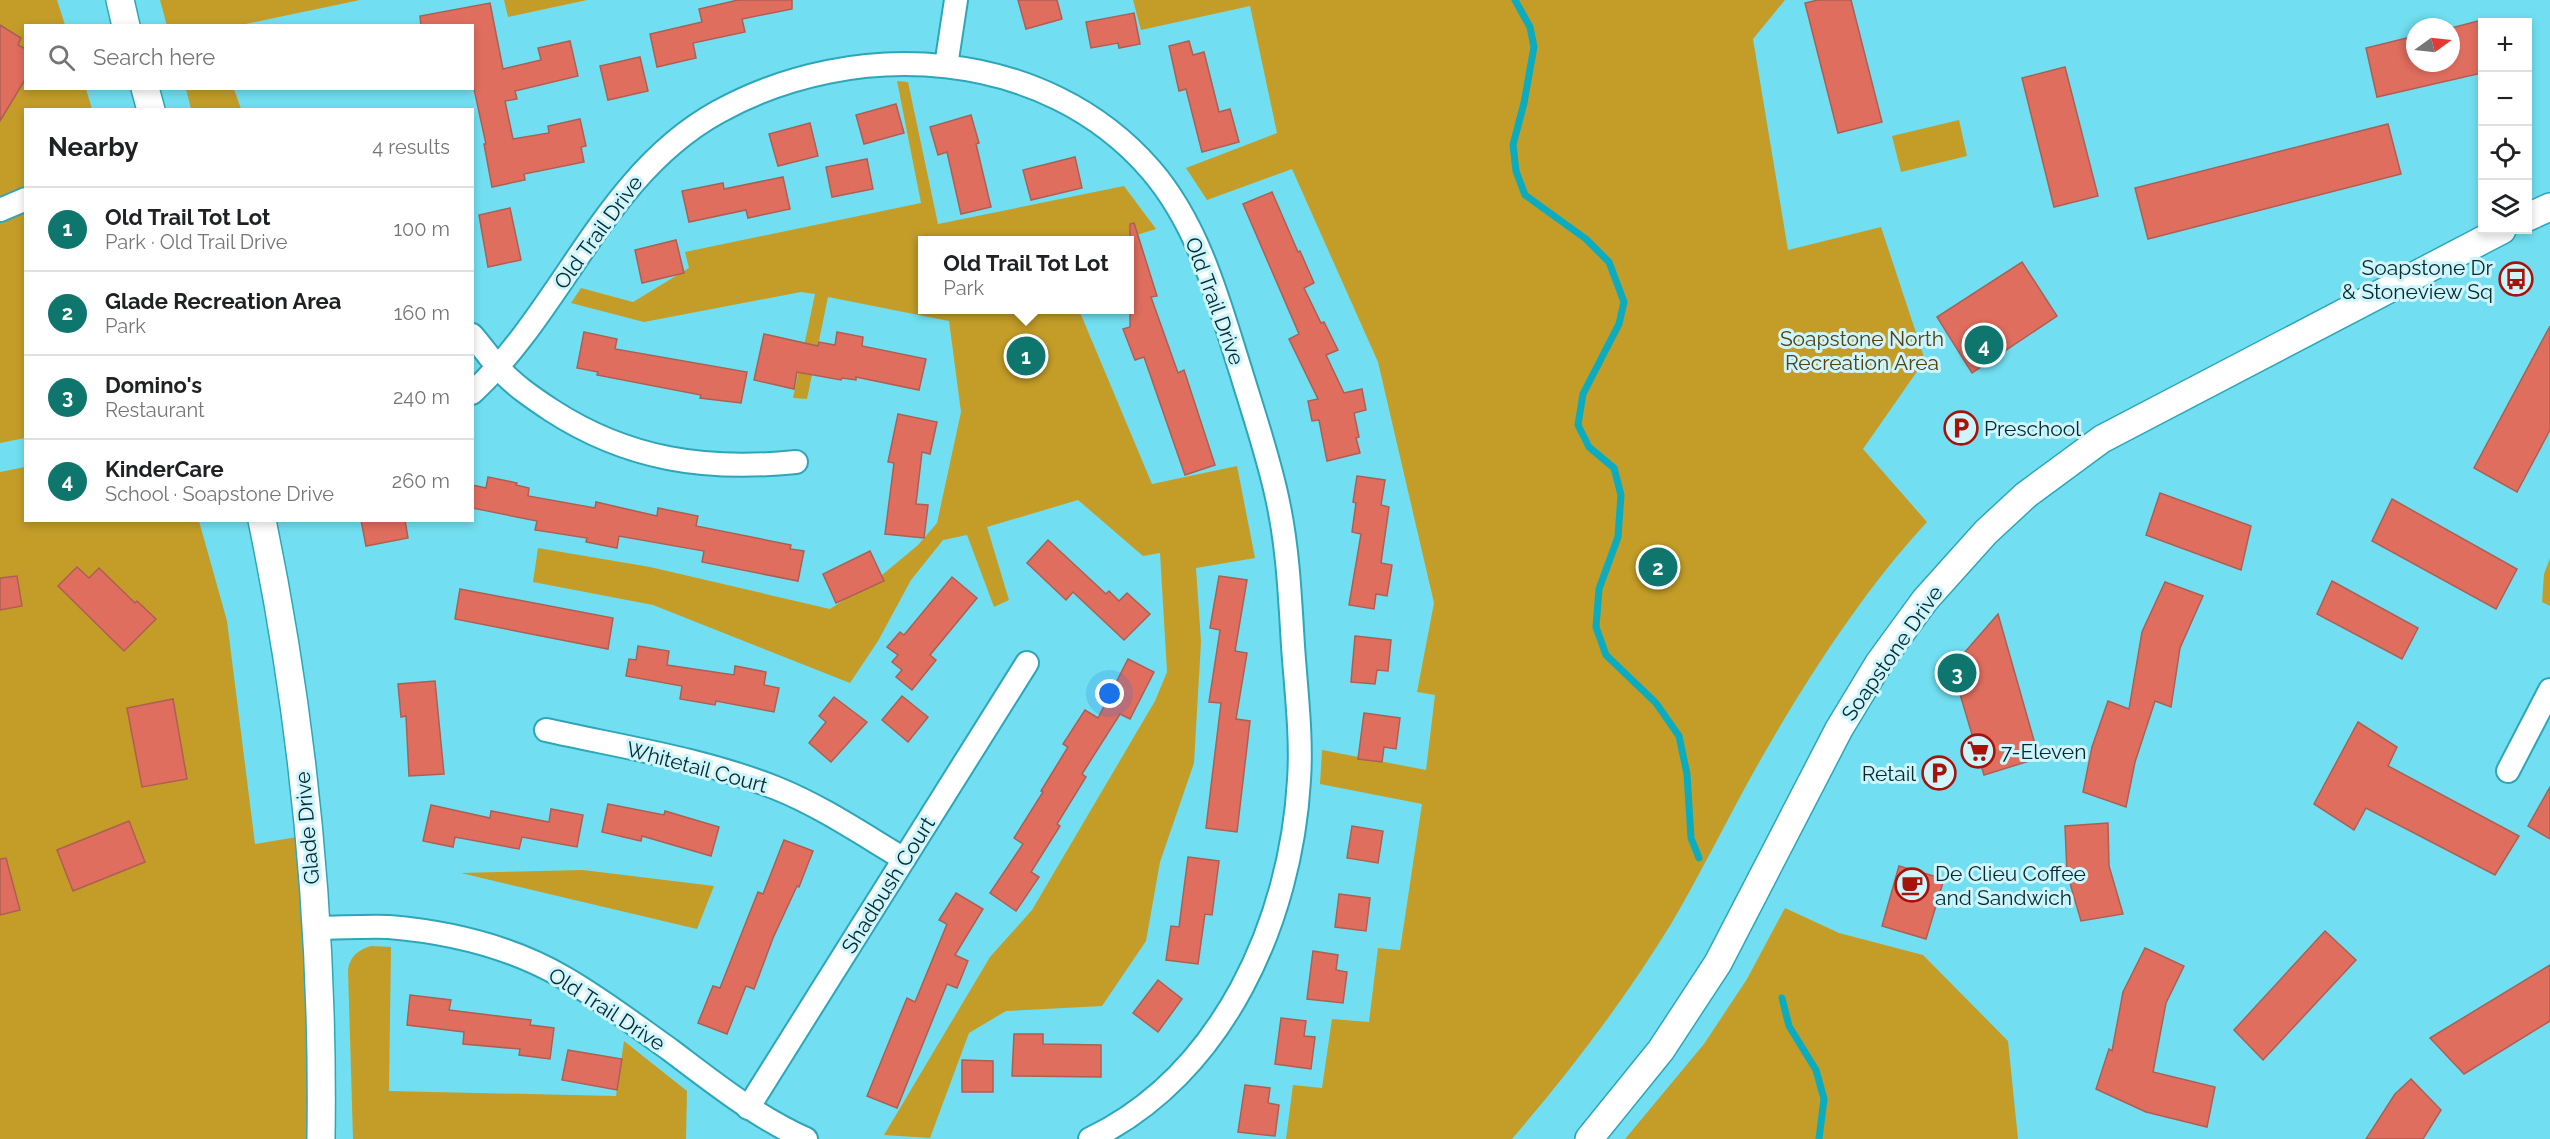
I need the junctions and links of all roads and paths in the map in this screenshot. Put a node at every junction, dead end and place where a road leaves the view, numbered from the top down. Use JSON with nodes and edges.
{"nodes":[{"id":1,"x":120,"y":0,"type":"edge"},
{"id":2,"x":956,"y":0,"type":"edge"},
{"id":3,"x":126,"y":24,"type":"edge"},
{"id":4,"x":946,"y":66,"type":"junction"},
{"id":5,"x":146,"y":90,"type":"edge"},
{"id":6,"x":150,"y":108,"type":"edge"},
{"id":7,"x":24,"y":200,"type":"edge"},
{"id":8,"x":2550,"y":207,"type":"edge"},
{"id":9,"x":0,"y":210,"type":"edge"},
{"id":10,"x":2532,"y":216,"type":"edge"},
{"id":11,"x":2494,"y":234,"type":"edge"},
{"id":12,"x":474,"y":338,"type":"edge"},
{"id":13,"x":499,"y":369,"type":"junction"},
{"id":14,"x":474,"y":391,"type":"edge"},
{"id":15,"x":796,"y":462,"type":"dead end"},
{"id":16,"x":262,"y":522,"type":"edge"},
{"id":17,"x":1027,"y":663,"type":"dead end"},
{"id":18,"x":2550,"y":690,"type":"edge"},
{"id":19,"x":546,"y":730,"type":"dead end"},
{"id":20,"x":2508,"y":771,"type":"dead end"},
{"id":21,"x":904,"y":859,"type":"junction"},
{"id":22,"x":316,"y":928,"type":"junction"},
{"id":23,"x":748,"y":1108,"type":"junction"},
{"id":24,"x":321,"y":1139,"type":"edge"},
{"id":25,"x":806,"y":1139,"type":"edge"},
{"id":26,"x":1090,"y":1139,"type":"edge"},
{"id":27,"x":1589,"y":1139,"type":"edge"}],
"edges":[{"from":1,"to":3,"type":"street"},
{"from":2,"to":4,"type":"street"},
{"from":4,"to":13,"type":"street","name":"Old Trail Drive"},
{"from":4,"to":26,"type":"street","name":"Old Trail Drive"},
{"from":5,"to":6,"type":"street"},
{"from":7,"to":9,"type":"street"},
{"from":8,"to":10,"type":"street"},
{"from":11,"to":27,"type":"street","name":"Soapstone Drive"},
{"from":12,"to":13,"type":"street"},
{"from":13,"to":14,"type":"street","name":"Old Trail Drive"},
{"from":13,"to":15,"type":"street"},
{"from":16,"to":22,"type":"street","name":"Glade Drive"},
{"from":17,"to":21,"type":"street","name":"Shadbush Court"},
{"from":18,"to":20,"type":"street"},
{"from":19,"to":21,"type":"street","name":"Whitetail Court"},
{"from":21,"to":23,"type":"street","name":"Shadbush Court"},
{"from":22,"to":23,"type":"street","name":"Old Trail Drive"},
{"from":22,"to":24,"type":"street","name":"Glade Drive"},
{"from":23,"to":25,"type":"street","name":"Old Trail Drive"}]}
